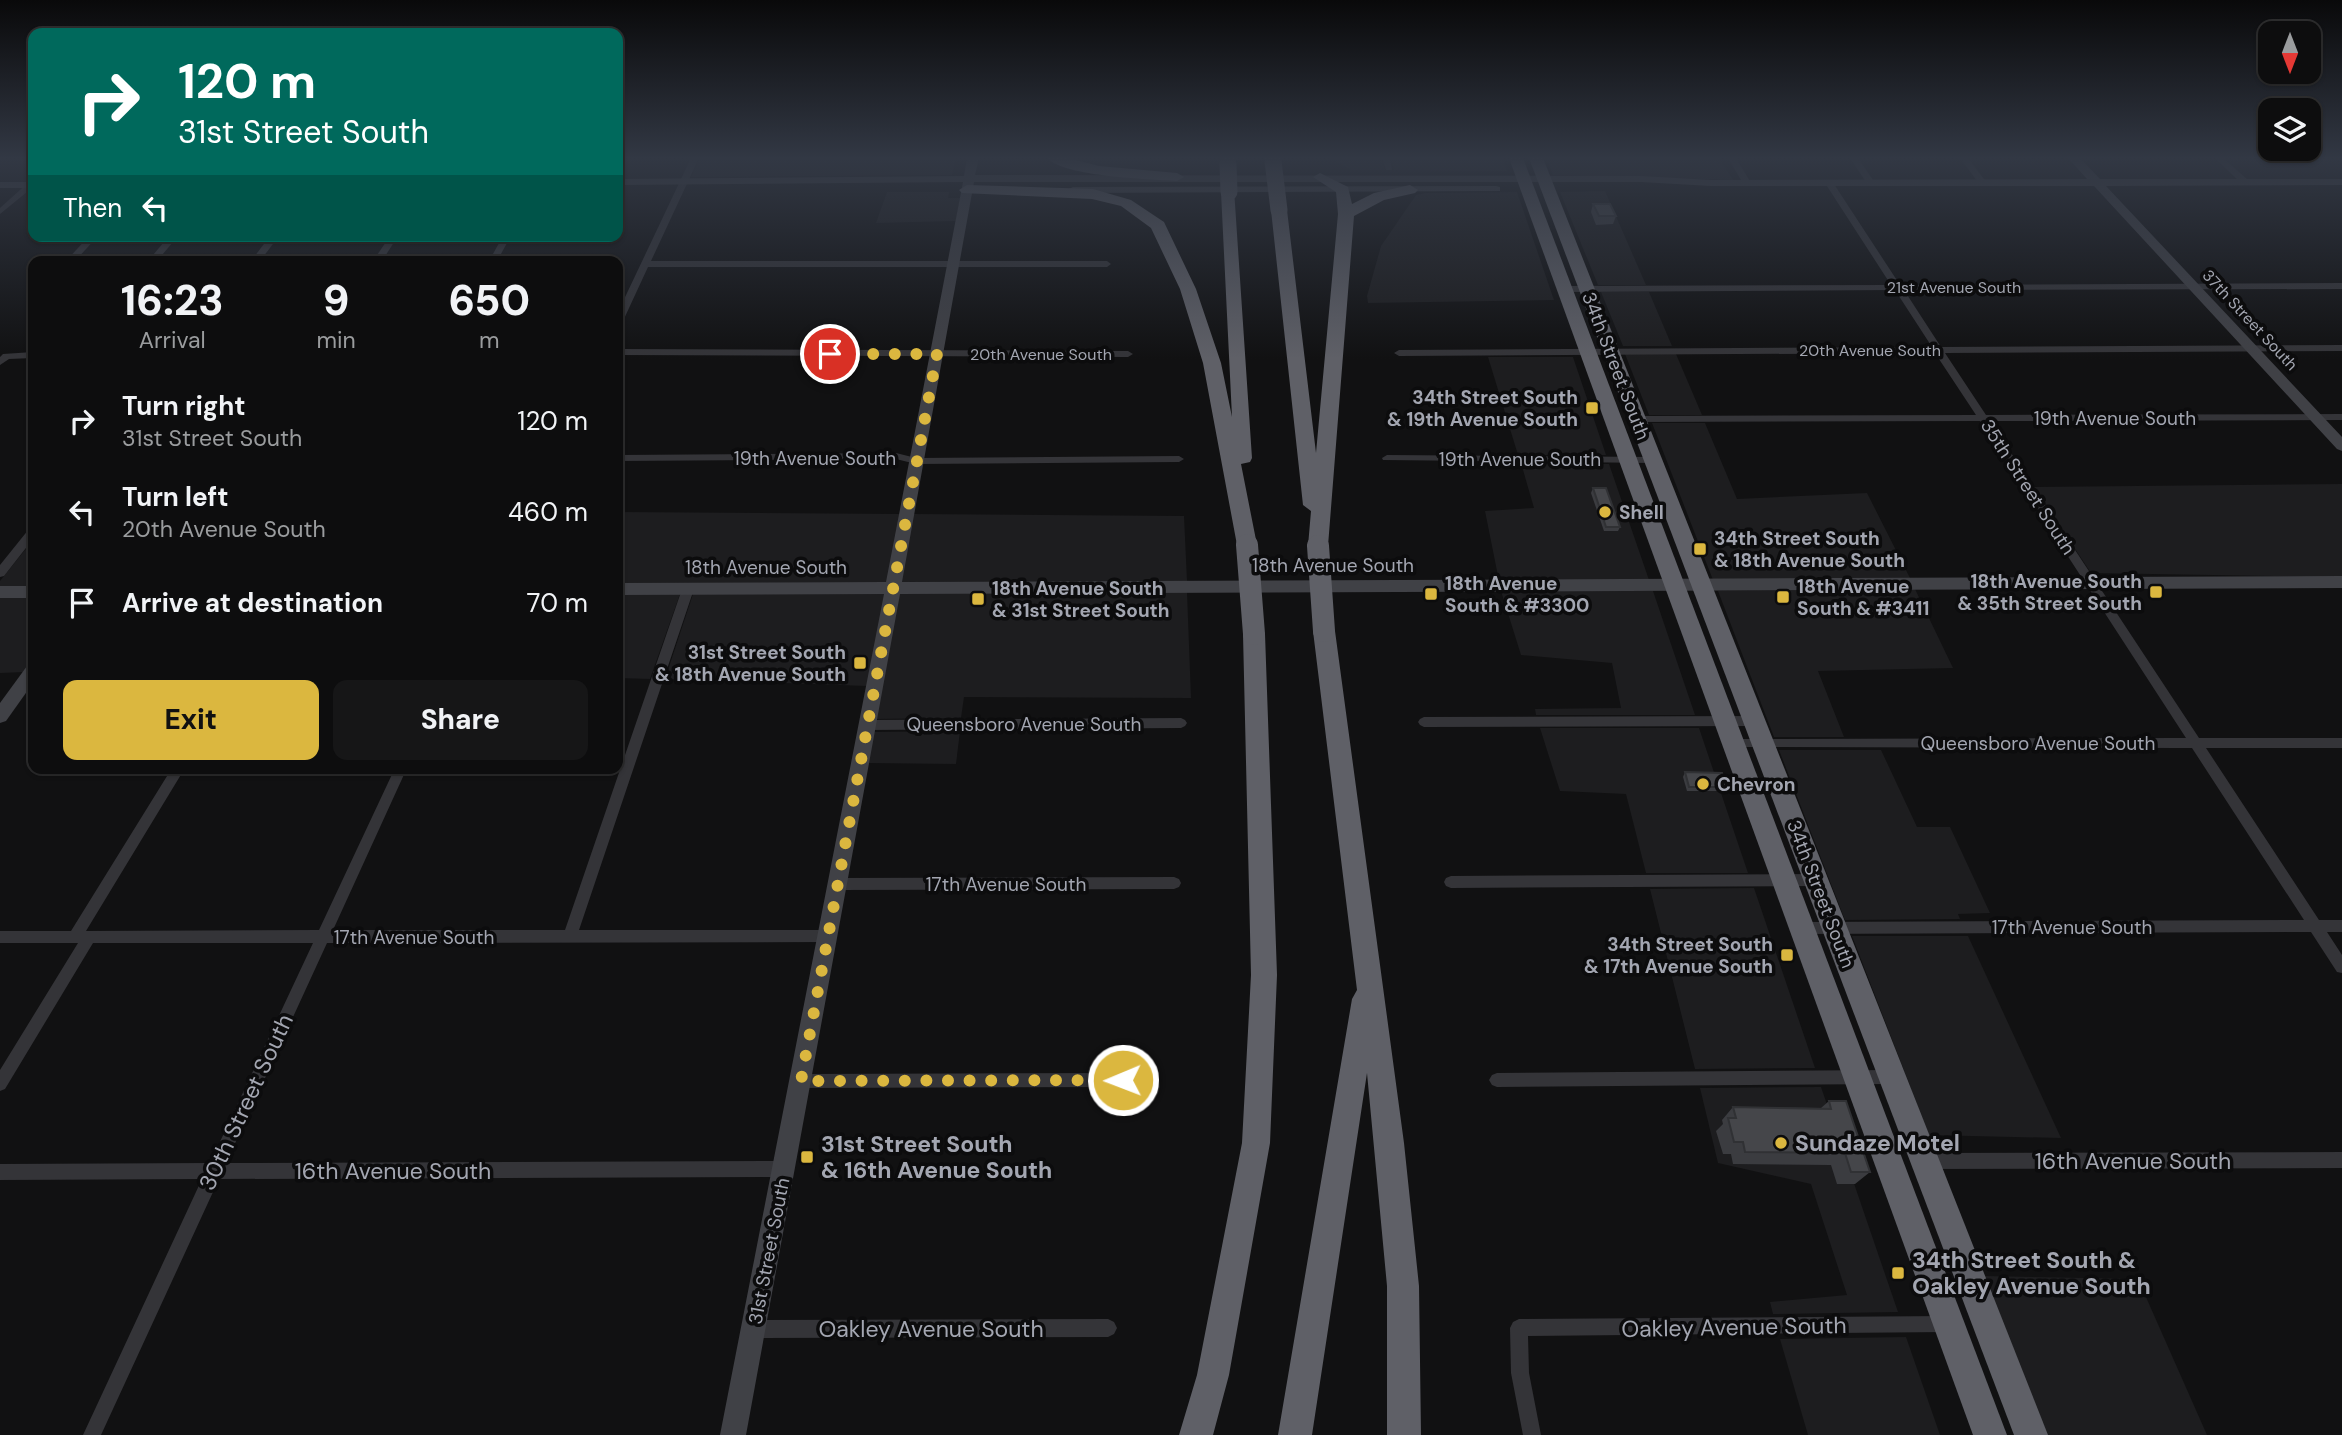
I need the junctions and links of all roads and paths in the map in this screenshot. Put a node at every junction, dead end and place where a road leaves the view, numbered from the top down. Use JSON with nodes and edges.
{"nodes":[{"id":1,"x":663,"y":225,"type":"edge"},
{"id":2,"x":961,"y":225,"type":"edge"},
{"id":3,"x":1158,"y":225,"type":"edge"},
{"id":4,"x":1231,"y":225,"type":"edge"},
{"id":5,"x":1281,"y":225,"type":"edge"},
{"id":6,"x":1345,"y":225,"type":"edge"},
{"id":7,"x":1541,"y":225,"type":"edge"},
{"id":8,"x":1561,"y":225,"type":"edge"},
{"id":9,"x":1856,"y":225,"type":"edge"},
{"id":10,"x":2138,"y":225,"type":"edge"},
{"id":11,"x":88,"y":242,"type":"edge"},
{"id":12,"x":169,"y":242,"type":"edge"},
{"id":13,"x":270,"y":242,"type":"edge"},
{"id":14,"x":75,"y":256,"type":"edge"},
{"id":15,"x":156,"y":256,"type":"edge"},
{"id":16,"x":258,"y":256,"type":"edge"},
{"id":17,"x":645,"y":264,"type":"junction"},
{"id":18,"x":1107,"y":264,"type":"dead end"},
{"id":19,"x":954,"y":265,"type":"junction"},
{"id":20,"x":2196,"y":286,"type":"junction"},
{"id":21,"x":2342,"y":286,"type":"edge"},
{"id":22,"x":1897,"y":287,"type":"junction"},
{"id":23,"x":1566,"y":289,"type":"junction"},
{"id":24,"x":1586,"y":289,"type":"junction"},
{"id":25,"x":623,"y":310,"type":"edge"},
{"id":26,"x":2252,"y":348,"type":"junction"},
{"id":27,"x":2342,"y":348,"type":"edge"},
{"id":28,"x":1609,"y":350,"type":"junction"},
{"id":29,"x":1938,"y":350,"type":"junction"},
{"id":30,"x":623,"y":352,"type":"edge"},
{"id":31,"x":1399,"y":353,"type":"dead end"},
{"id":32,"x":1589,"y":353,"type":"junction"},
{"id":33,"x":937,"y":354,"type":"junction"},
{"id":34,"x":1128,"y":354,"type":"dead end"},
{"id":35,"x":28,"y":355,"type":"edge"},
{"id":36,"x":0,"y":362,"type":"edge"},
{"id":37,"x":2316,"y":417,"type":"junction"},
{"id":38,"x":2342,"y":417,"type":"edge"},
{"id":39,"x":1983,"y":418,"type":"junction"},
{"id":40,"x":1636,"y":419,"type":"junction"},
{"id":41,"x":2342,"y":446,"type":"edge"},
{"id":42,"x":623,"y":458,"type":"edge"},
{"id":43,"x":1387,"y":458,"type":"dead end"},
{"id":44,"x":1179,"y":459,"type":"dead end"},
{"id":45,"x":1629,"y":460,"type":"junction"},
{"id":46,"x":1652,"y":460,"type":"junction"},
{"id":47,"x":916,"y":461,"type":"junction"},
{"id":48,"x":28,"y":538,"type":"edge"},
{"id":49,"x":1247,"y":545,"type":"junction"},
{"id":50,"x":1318,"y":546,"type":"junction"},
{"id":51,"x":0,"y":573,"type":"edge"},
{"id":52,"x":2090,"y":582,"type":"junction"},
{"id":53,"x":2342,"y":582,"type":"edge"},
{"id":54,"x":1676,"y":586,"type":"junction"},
{"id":55,"x":1702,"y":586,"type":"junction"},
{"id":56,"x":893,"y":587,"type":"junction"},
{"id":57,"x":623,"y":589,"type":"edge"},
{"id":58,"x":688,"y":589,"type":"junction"},
{"id":59,"x":0,"y":592,"type":"edge"},
{"id":60,"x":28,"y":592,"type":"edge"},
{"id":61,"x":28,"y":678,"type":"edge"},
{"id":62,"x":0,"y":716,"type":"edge"},
{"id":63,"x":1424,"y":722,"type":"dead end"},
{"id":64,"x":1181,"y":723,"type":"dead end"},
{"id":65,"x":867,"y":725,"type":"junction"},
{"id":66,"x":1759,"y":732,"type":"junction"},
{"id":67,"x":1730,"y":733,"type":"junction"},
{"id":68,"x":2342,"y":743,"type":"edge"},
{"id":69,"x":2196,"y":744,"type":"junction"},
{"id":70,"x":176,"y":774,"type":"edge"},
{"id":71,"x":398,"y":774,"type":"edge"},
{"id":72,"x":1785,"y":880,"type":"junction"},
{"id":73,"x":1815,"y":880,"type":"junction"},
{"id":74,"x":1451,"y":882,"type":"dead end"},
{"id":75,"x":1174,"y":883,"type":"dead end"},
{"id":76,"x":838,"y":884,"type":"junction"},
{"id":77,"x":2315,"y":926,"type":"junction"},
{"id":78,"x":2342,"y":926,"type":"edge"},
{"id":79,"x":1802,"y":928,"type":"junction"},
{"id":80,"x":1834,"y":928,"type":"junction"},
{"id":81,"x":570,"y":936,"type":"junction"},
{"id":82,"x":827,"y":936,"type":"junction"},
{"id":83,"x":0,"y":937,"type":"edge"},
{"id":84,"x":82,"y":937,"type":"junction"},
{"id":85,"x":323,"y":937,"type":"junction"},
{"id":86,"x":2342,"y":967,"type":"edge"},
{"id":87,"x":1369,"y":972,"type":"junction"},
{"id":88,"x":1857,"y":1077,"type":"junction"},
{"id":89,"x":1892,"y":1077,"type":"junction"},
{"id":90,"x":1123,"y":1080,"type":"dead end"},
{"id":91,"x":1497,"y":1080,"type":"dead end"},
{"id":92,"x":801,"y":1081,"type":"junction"},
{"id":93,"x":0,"y":1084,"type":"edge"},
{"id":94,"x":2342,"y":1160,"type":"edge"},
{"id":95,"x":1924,"y":1161,"type":"junction"},
{"id":96,"x":785,"y":1169,"type":"junction"},
{"id":97,"x":214,"y":1171,"type":"junction"},
{"id":98,"x":0,"y":1172,"type":"edge"},
{"id":99,"x":1949,"y":1324,"type":"junction"},
{"id":100,"x":1108,"y":1328,"type":"dead end"},
{"id":101,"x":1519,"y":1328,"type":"joint"},
{"id":102,"x":753,"y":1329,"type":"junction"},
{"id":103,"x":92,"y":1435,"type":"edge"},
{"id":104,"x":733,"y":1435,"type":"edge"},
{"id":105,"x":1196,"y":1435,"type":"edge"},
{"id":106,"x":1295,"y":1435,"type":"edge"},
{"id":107,"x":1404,"y":1435,"type":"edge"},
{"id":108,"x":1532,"y":1435,"type":"edge"},
{"id":109,"x":1990,"y":1435,"type":"edge"},
{"id":110,"x":2031,"y":1435,"type":"edge"}],
"edges":[{"from":1,"to":17,"type":"street"},
{"from":2,"to":19,"type":"street","name":"31st Street South"},
{"from":3,"to":49,"type":"highway"},
{"from":4,"to":49,"type":"highway","bridge":true},
{"from":5,"to":50,"type":"highway","bridge":true},
{"from":6,"to":50,"type":"highway"},
{"from":7,"to":23,"type":"highway","name":"34th Street South"},
{"from":8,"to":24,"type":"highway","name":"34th Street South"},
{"from":9,"to":22,"type":"street","name":"35th Street South"},
{"from":10,"to":20,"type":"street","name":"37th Street South"},
{"from":11,"to":14,"type":"street"},
{"from":12,"to":15,"type":"street"},
{"from":13,"to":16,"type":"street"},
{"from":17,"to":19,"type":"street"},
{"from":17,"to":25,"type":"street"},
{"from":18,"to":19,"type":"street"},
{"from":19,"to":33,"type":"street","name":"31st Street South"},
{"from":20,"to":21,"type":"street","name":"21st Avenue South"},
{"from":20,"to":22,"type":"street","name":"21st Avenue South"},
{"from":20,"to":26,"type":"street","name":"37th Street South"},
{"from":22,"to":24,"type":"street","name":"21st Avenue South"},
{"from":22,"to":29,"type":"street","name":"35th Street South"},
{"from":23,"to":24,"type":"street","name":"21st Avenue South"},
{"from":23,"to":32,"type":"highway","name":"34th Street South"},
{"from":24,"to":28,"type":"highway","name":"34th Street South"},
{"from":26,"to":27,"type":"street","name":"20th Avenue South"},
{"from":26,"to":29,"type":"street","name":"20th Avenue South"},
{"from":26,"to":37,"type":"street","name":"37th Street South"},
{"from":28,"to":29,"type":"street","name":"20th Avenue South"},
{"from":28,"to":32,"type":"street","name":"20th Avenue South"},
{"from":28,"to":40,"type":"highway","name":"34th Street South"},
{"from":29,"to":39,"type":"street","name":"35th Street South"},
{"from":30,"to":33,"type":"street","name":"20th Avenue South"},
{"from":31,"to":32,"type":"street","name":"20th Avenue South"},
{"from":32,"to":45,"type":"highway","name":"34th Street South"},
{"from":33,"to":34,"type":"street","name":"20th Avenue South"},
{"from":33,"to":47,"type":"street","name":"31st Street South"},
{"from":35,"to":36,"type":"street"},
{"from":37,"to":38,"type":"street","name":"19th Avenue South"},
{"from":37,"to":39,"type":"street","name":"19th Avenue South"},
{"from":37,"to":41,"type":"street","name":"37th Street South"},
{"from":39,"to":40,"type":"street","name":"19th Avenue South"},
{"from":39,"to":52,"type":"street","name":"35th Street South"},
{"from":40,"to":46,"type":"highway","name":"34th Street South"},
{"from":42,"to":47,"type":"street","name":"19th Avenue South"},
{"from":43,"to":45,"type":"street","name":"19th Avenue South"},
{"from":44,"to":47,"type":"street","name":"19th Avenue South"},
{"from":45,"to":46,"type":"street","name":"19th Avenue South"},
{"from":45,"to":54,"type":"highway","name":"34th Street South"},
{"from":46,"to":55,"type":"highway","name":"34th Street South"},
{"from":47,"to":56,"type":"street","name":"31st Street South"},
{"from":48,"to":51,"type":"street"},
{"from":49,"to":105,"type":"highway","bridge":true},
{"from":50,"to":87,"type":"highway","bridge":true},
{"from":52,"to":53,"type":"street","name":"18th Avenue South"},
{"from":52,"to":55,"type":"street","name":"18th Avenue South"},
{"from":52,"to":69,"type":"street","name":"35th Street South"},
{"from":54,"to":55,"type":"street","name":"18th Avenue South"},
{"from":54,"to":56,"type":"street","name":"18th Avenue South"},
{"from":54,"to":67,"type":"highway","name":"34th Street South"},
{"from":55,"to":66,"type":"highway","name":"34th Street South"},
{"from":56,"to":58,"type":"street","name":"18th Avenue South"},
{"from":56,"to":65,"type":"street","name":"31st Street South"},
{"from":57,"to":58,"type":"street","name":"18th Avenue South"},
{"from":58,"to":81,"type":"street"},
{"from":59,"to":60,"type":"street"},
{"from":61,"to":62,"type":"street"},
{"from":63,"to":67,"type":"street","name":"Queensboro Avenue South"},
{"from":64,"to":65,"type":"street","name":"Queensboro Avenue South"},
{"from":65,"to":76,"type":"street","name":"31st Street South"},
{"from":66,"to":67,"type":"street","name":"Queensboro Avenue South"},
{"from":66,"to":67,"type":"street","name":"Queensboro Avenue South"},
{"from":66,"to":69,"type":"street","name":"Queensboro Avenue South"},
{"from":66,"to":73,"type":"highway","name":"34th Street South"},
{"from":67,"to":72,"type":"highway","name":"34th Street South"},
{"from":68,"to":69,"type":"street","name":"Queensboro Avenue South"},
{"from":69,"to":77,"type":"street","name":"35th Street South"},
{"from":70,"to":84,"type":"street"},
{"from":71,"to":85,"type":"street","name":"30th Street South"},
{"from":72,"to":73,"type":"street"},
{"from":72,"to":74,"type":"street"},
{"from":72,"to":79,"type":"highway","name":"34th Street South"},
{"from":73,"to":80,"type":"highway","name":"34th Street South"},
{"from":75,"to":76,"type":"street","name":"17th Avenue South"},
{"from":76,"to":82,"type":"street","name":"31st Street South"},
{"from":77,"to":78,"type":"street","name":"17th Avenue South"},
{"from":77,"to":80,"type":"street","name":"17th Avenue South"},
{"from":77,"to":86,"type":"street","name":"35th Street South"},
{"from":79,"to":80,"type":"street","name":"17th Avenue South"},
{"from":79,"to":88,"type":"highway","name":"34th Street South"},
{"from":80,"to":89,"type":"highway","name":"34th Street South"},
{"from":81,"to":82,"type":"street","name":"17th Avenue South"},
{"from":81,"to":85,"type":"street","name":"17th Avenue South"},
{"from":82,"to":92,"type":"street","name":"31st Street South"},
{"from":83,"to":84,"type":"street","name":"17th Avenue South"},
{"from":84,"to":85,"type":"street","name":"17th Avenue South"},
{"from":84,"to":93,"type":"street"},
{"from":85,"to":97,"type":"street","name":"30th Street South"},
{"from":87,"to":106,"type":"highway"},
{"from":87,"to":107,"type":"highway"},
{"from":88,"to":89,"type":"street"},
{"from":88,"to":91,"type":"street"},
{"from":88,"to":99,"type":"highway","name":"34th Street South"},
{"from":89,"to":95,"type":"highway","name":"34th Street South"},
{"from":90,"to":92,"type":"street"},
{"from":92,"to":96,"type":"street","name":"31st Street South"},
{"from":94,"to":95,"type":"street","name":"16th Avenue South"},
{"from":95,"to":110,"type":"highway","name":"34th Street South"},
{"from":96,"to":97,"type":"street","name":"16th Avenue South"},
{"from":96,"to":102,"type":"street","name":"31st Street South"},
{"from":97,"to":98,"type":"street","name":"16th Avenue South"},
{"from":97,"to":103,"type":"street","name":"30th Street South"},
{"from":99,"to":101,"type":"street","name":"Oakley Avenue South"},
{"from":99,"to":109,"type":"highway","name":"34th Street South"},
{"from":100,"to":102,"type":"street","name":"Oakley Avenue South"},
{"from":101,"to":108,"type":"street"},
{"from":102,"to":104,"type":"street","name":"31st Street South"}]}
